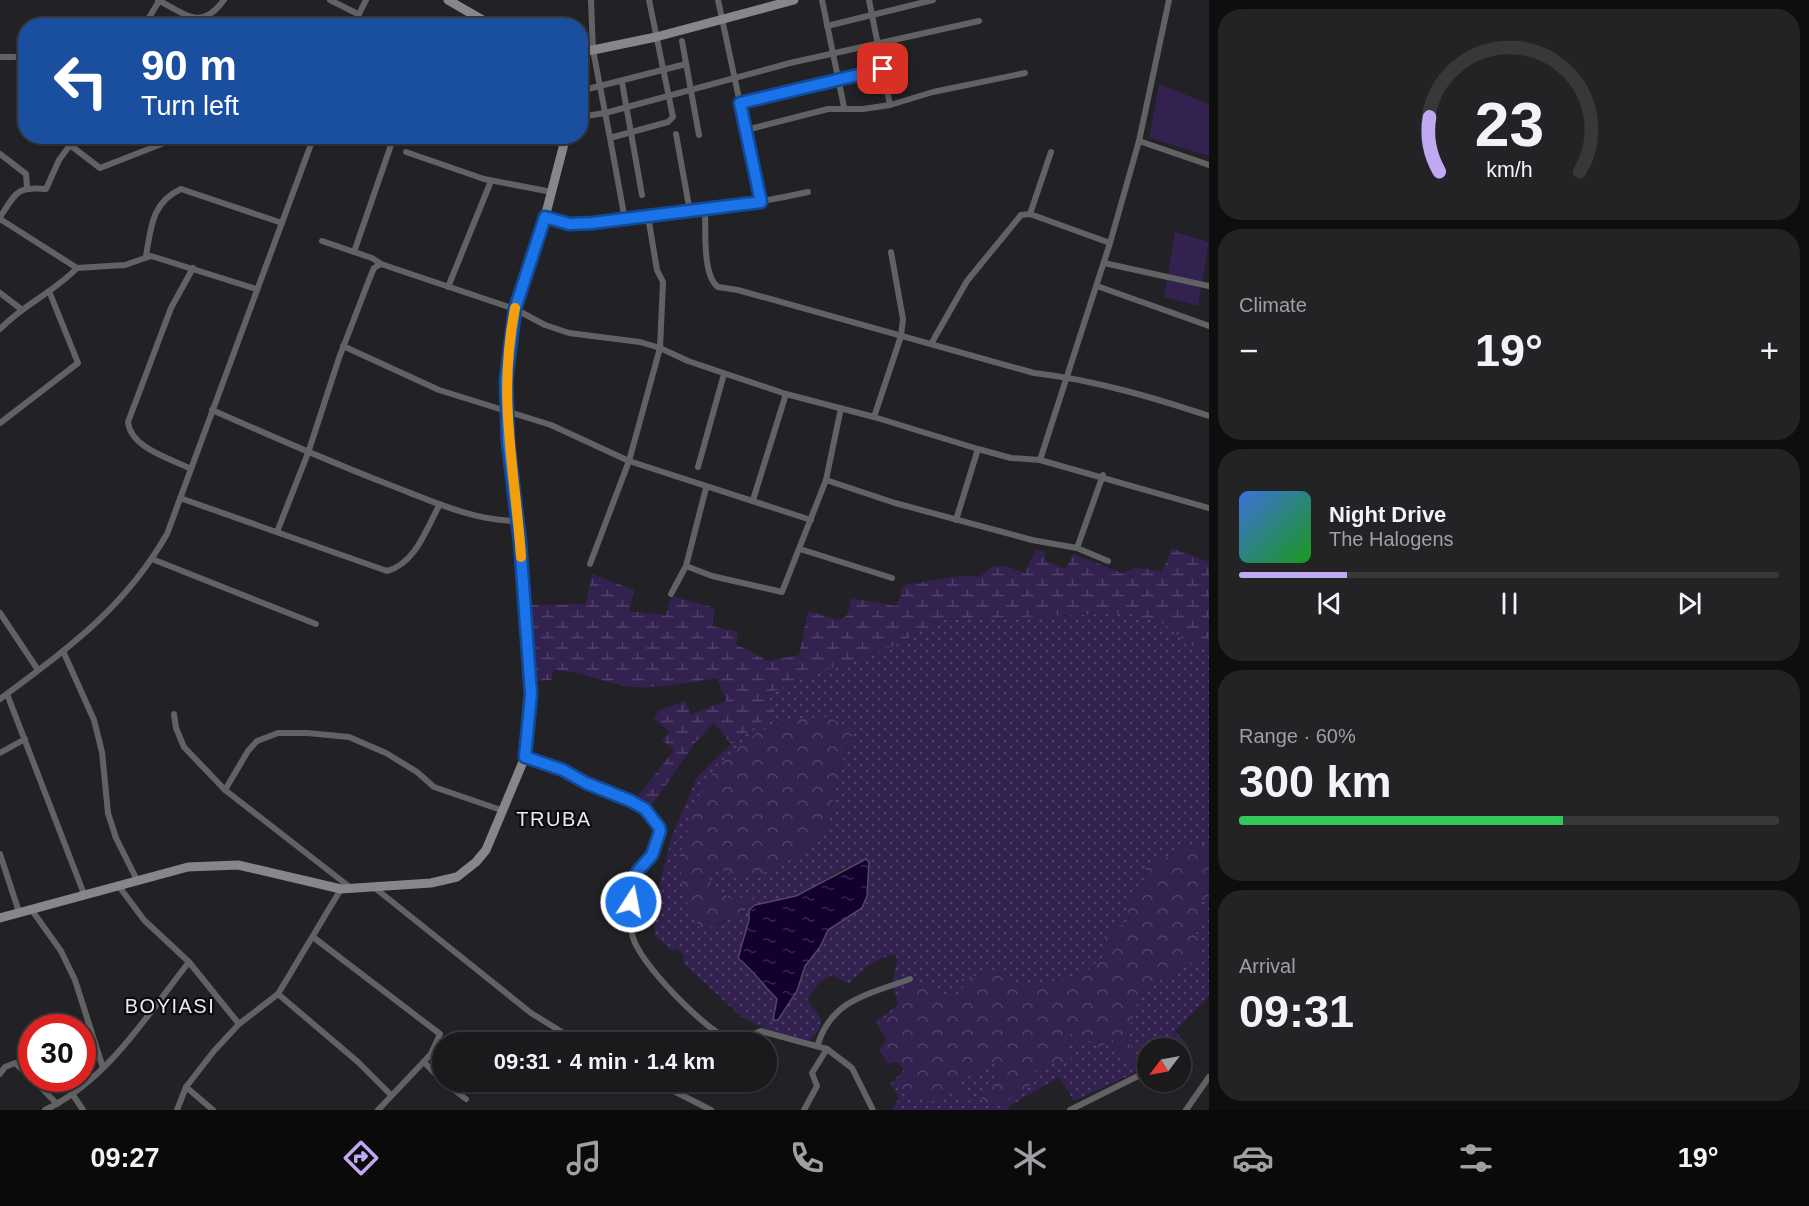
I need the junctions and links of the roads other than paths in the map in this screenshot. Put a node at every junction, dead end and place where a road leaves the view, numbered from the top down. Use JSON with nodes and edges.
{"nodes":[{"id":1,"x":159,"y":0,"type":"edge"},
{"id":2,"x":224,"y":0,"type":"edge"},
{"id":3,"x":330,"y":0,"type":"edge"},
{"id":4,"x":366,"y":0,"type":"edge"},
{"id":5,"x":448,"y":0,"type":"edge"},
{"id":6,"x":591,"y":0,"type":"edge"},
{"id":7,"x":649,"y":0,"type":"edge"},
{"id":8,"x":718,"y":0,"type":"edge"},
{"id":9,"x":794,"y":0,"type":"edge"},
{"id":10,"x":822,"y":0,"type":"edge"},
{"id":11,"x":869,"y":0,"type":"edge"},
{"id":12,"x":933,"y":0,"type":"edge"},
{"id":13,"x":1169,"y":0,"type":"edge"},
{"id":14,"x":358,"y":14,"type":"junction"},
{"id":15,"x":872,"y":15,"type":"junction"},
{"id":16,"x":149,"y":18,"type":"edge"},
{"id":17,"x":194,"y":18,"type":"edge"},
{"id":18,"x":210,"y":18,"type":"edge"},
{"id":19,"x":356,"y":18,"type":"edge"},
{"id":20,"x":479,"y":18,"type":"edge"},
{"id":21,"x":722,"y":18,"type":"junction"},
{"id":22,"x":979,"y":21,"type":"dead end"},
{"id":23,"x":827,"y":26,"type":"junction"},
{"id":24,"x":656,"y":37,"type":"junction"},
{"id":25,"x":682,"y":41,"type":"dead end"},
{"id":26,"x":878,"y":43,"type":"junction"},
{"id":27,"x":588,"y":50,"type":"edge"},
{"id":28,"x":593,"y":50,"type":"junction"},
{"id":29,"x":833,"y":52,"type":"junction"},
{"id":30,"x":0,"y":57,"type":"edge"},
{"id":31,"x":18,"y":57,"type":"edge"},
{"id":32,"x":686,"y":64,"type":"junction"},
{"id":33,"x":883,"y":69,"type":"junction"},
{"id":34,"x":664,"y":71,"type":"junction"},
{"id":35,"x":1025,"y":73,"type":"dead end"},
{"id":36,"x":735,"y":79,"type":"junction"},
{"id":37,"x":838,"y":79,"type":"junction"},
{"id":38,"x":622,"y":82,"type":"junction"},
{"id":39,"x":600,"y":87,"type":"junction"},
{"id":40,"x":588,"y":89,"type":"edge"},
{"id":41,"x":690,"y":89,"type":"junction"},
{"id":42,"x":669,"y":95,"type":"junction"},
{"id":43,"x":740,"y":103,"type":"junction"},
{"id":44,"x":890,"y":105,"type":"junction"},
{"id":45,"x":627,"y":107,"type":"junction"},
{"id":46,"x":844,"y":107,"type":"junction"},
{"id":47,"x":605,"y":113,"type":"junction"},
{"id":48,"x":588,"y":116,"type":"edge"},
{"id":49,"x":746,"y":130,"type":"junction"},
{"id":50,"x":632,"y":132,"type":"junction"},
{"id":51,"x":676,"y":134,"type":"dead end"},
{"id":52,"x":699,"y":135,"type":"dead end"},
{"id":53,"x":610,"y":138,"type":"junction"},
{"id":54,"x":1138,"y":141,"type":"junction"},
{"id":55,"x":162,"y":144,"type":"edge"},
{"id":56,"x":311,"y":144,"type":"edge"},
{"id":57,"x":564,"y":144,"type":"edge"},
{"id":58,"x":391,"y":145,"type":"dead end"},
{"id":59,"x":406,"y":152,"type":"dead end"},
{"id":60,"x":1051,"y":152,"type":"dead end"},
{"id":61,"x":0,"y":154,"type":"edge"},
{"id":62,"x":1209,"y":165,"type":"edge"},
{"id":63,"x":491,"y":181,"type":"junction"},
{"id":64,"x":27,"y":187,"type":"junction"},
{"id":65,"x":552,"y":192,"type":"junction"},
{"id":66,"x":808,"y":192,"type":"dead end"},
{"id":67,"x":642,"y":195,"type":"dead end"},
{"id":68,"x":761,"y":202,"type":"junction"},
{"id":69,"x":705,"y":210,"type":"junction"},
{"id":70,"x":690,"y":212,"type":"junction"},
{"id":71,"x":1030,"y":214,"type":"junction"},
{"id":72,"x":648,"y":216,"type":"junction"},
{"id":73,"x":545,"y":217,"type":"junction"},
{"id":74,"x":0,"y":218,"type":"edge"},
{"id":75,"x":625,"y":220,"type":"junction"},
{"id":76,"x":282,"y":223,"type":"junction"},
{"id":77,"x":322,"y":241,"type":"dead end"},
{"id":78,"x":1110,"y":243,"type":"junction"},
{"id":79,"x":354,"y":252,"type":"junction"},
{"id":80,"x":891,"y":252,"type":"dead end"},
{"id":81,"x":146,"y":256,"type":"junction"},
{"id":82,"x":1104,"y":263,"type":"junction"},
{"id":83,"x":381,"y":264,"type":"junction"},
{"id":84,"x":77,"y":268,"type":"junction"},
{"id":85,"x":193,"y":268,"type":"junction"},
{"id":86,"x":1097,"y":286,"type":"junction"},
{"id":87,"x":1209,"y":286,"type":"edge"},
{"id":88,"x":448,"y":287,"type":"junction"},
{"id":89,"x":256,"y":289,"type":"junction"},
{"id":90,"x":49,"y":291,"type":"junction"},
{"id":91,"x":0,"y":292,"type":"edge"},
{"id":92,"x":21,"y":309,"type":"junction"},
{"id":93,"x":515,"y":309,"type":"junction"},
{"id":94,"x":1209,"y":326,"type":"edge"},
{"id":95,"x":0,"y":329,"type":"edge"},
{"id":96,"x":901,"y":336,"type":"junction"},
{"id":97,"x":931,"y":344,"type":"junction"},
{"id":98,"x":344,"y":346,"type":"junction"},
{"id":99,"x":660,"y":348,"type":"junction"},
{"id":100,"x":724,"y":374,"type":"junction"},
{"id":101,"x":1069,"y":377,"type":"junction"},
{"id":102,"x":786,"y":394,"type":"junction"},
{"id":103,"x":841,"y":408,"type":"junction"},
{"id":104,"x":212,"y":410,"type":"junction"},
{"id":105,"x":506,"y":411,"type":"junction"},
{"id":106,"x":1209,"y":416,"type":"edge"},
{"id":107,"x":874,"y":417,"type":"junction"},
{"id":108,"x":0,"y":423,"type":"edge"},
{"id":109,"x":978,"y":449,"type":"junction"},
{"id":110,"x":309,"y":453,"type":"junction"},
{"id":111,"x":1040,"y":460,"type":"junction"},
{"id":112,"x":628,"y":461,"type":"junction"},
{"id":113,"x":698,"y":467,"type":"dead end"},
{"id":114,"x":190,"y":469,"type":"junction"},
{"id":115,"x":1103,"y":475,"type":"junction"},
{"id":116,"x":826,"y":480,"type":"junction"},
{"id":117,"x":706,"y":488,"type":"junction"},
{"id":118,"x":180,"y":498,"type":"junction"},
{"id":119,"x":753,"y":500,"type":"junction"},
{"id":120,"x":440,"y":504,"type":"junction"},
{"id":121,"x":1209,"y":508,"type":"edge"},
{"id":122,"x":518,"y":520,"type":"junction"},
{"id":123,"x":811,"y":520,"type":"junction"},
{"id":124,"x":956,"y":520,"type":"junction"},
{"id":125,"x":277,"y":532,"type":"junction"},
{"id":126,"x":1077,"y":548,"type":"junction"},
{"id":127,"x":800,"y":549,"type":"junction"},
{"id":128,"x":152,"y":559,"type":"junction"},
{"id":129,"x":1108,"y":561,"type":"dead end"},
{"id":130,"x":591,"y":564,"type":"dead end"},
{"id":131,"x":686,"y":566,"type":"junction"},
{"id":132,"x":892,"y":578,"type":"dead end"},
{"id":133,"x":671,"y":594,"type":"dead end"},
{"id":134,"x":0,"y":613,"type":"edge"},
{"id":135,"x":316,"y":624,"type":"dead end"},
{"id":136,"x":63,"y":651,"type":"junction"},
{"id":137,"x":38,"y":670,"type":"junction"},
{"id":138,"x":7,"y":694,"type":"junction"},
{"id":139,"x":0,"y":699,"type":"edge"},
{"id":140,"x":174,"y":714,"type":"dead end"},
{"id":141,"x":25,"y":739,"type":"junction"},
{"id":142,"x":0,"y":753,"type":"edge"},
{"id":143,"x":525,"y":757,"type":"junction"},
{"id":144,"x":225,"y":790,"type":"junction"},
{"id":145,"x":505,"y":812,"type":"junction"},
{"id":146,"x":0,"y":854,"type":"edge"},
{"id":147,"x":138,"y":880,"type":"junction"},
{"id":148,"x":118,"y":885,"type":"junction"},
{"id":149,"x":375,"y":888,"type":"junction"},
{"id":150,"x":346,"y":889,"type":"junction"},
{"id":151,"x":84,"y":894,"type":"junction"},
{"id":152,"x":31,"y":909,"type":"junction"},
{"id":153,"x":18,"y":912,"type":"junction"},
{"id":154,"x":0,"y":918,"type":"edge"},
{"id":155,"x":313,"y":937,"type":"junction"},
{"id":156,"x":189,"y":962,"type":"junction"},
{"id":157,"x":910,"y":979,"type":"dead end"},
{"id":158,"x":278,"y":994,"type":"junction"},
{"id":159,"x":239,"y":1024,"type":"junction"},
{"id":160,"x":562,"y":1032,"type":"edge"},
{"id":161,"x":818,"y":1044,"type":"junction"},
{"id":162,"x":827,"y":1049,"type":"junction"},
{"id":163,"x":424,"y":1062,"type":"junction"},
{"id":164,"x":18,"y":1066,"type":"edge"},
{"id":165,"x":103,"y":1068,"type":"junction"},
{"id":166,"x":432,"y":1070,"type":"edge"},
{"id":167,"x":0,"y":1074,"type":"edge"},
{"id":168,"x":1137,"y":1077,"type":"edge"},
{"id":169,"x":1209,"y":1077,"type":"edge"},
{"id":170,"x":186,"y":1087,"type":"junction"},
{"id":171,"x":45,"y":1092,"type":"edge"},
{"id":172,"x":458,"y":1092,"type":"edge"},
{"id":173,"x":676,"y":1092,"type":"edge"},
{"id":174,"x":73,"y":1095,"type":"junction"},
{"id":175,"x":392,"y":1095,"type":"junction"},
{"id":176,"x":466,"y":1098,"type":"dead end"},
{"id":177,"x":57,"y":1104,"type":"junction"},
{"id":178,"x":1084,"y":1106,"type":"edge"},
{"id":179,"x":45,"y":1110,"type":"edge"},
{"id":180,"x":83,"y":1110,"type":"edge"},
{"id":181,"x":177,"y":1110,"type":"edge"},
{"id":182,"x":213,"y":1110,"type":"edge"},
{"id":183,"x":378,"y":1110,"type":"edge"},
{"id":184,"x":711,"y":1110,"type":"edge"},
{"id":185,"x":804,"y":1110,"type":"edge"},
{"id":186,"x":873,"y":1110,"type":"edge"},
{"id":187,"x":1070,"y":1110,"type":"edge"},
{"id":188,"x":1186,"y":1110,"type":"edge"}],
"edges":[{"from":1,"to":16,"type":"street"},
{"from":1,"to":17,"type":"street"},
{"from":2,"to":18,"type":"street"},
{"from":3,"to":14,"type":"street"},
{"from":4,"to":14,"type":"street"},
{"from":5,"to":20,"type":"street"},
{"from":6,"to":28,"type":"street"},
{"from":7,"to":24,"type":"street"},
{"from":8,"to":21,"type":"street"},
{"from":9,"to":21,"type":"street"},
{"from":10,"to":23,"type":"street"},
{"from":11,"to":15,"type":"street"},
{"from":12,"to":15,"type":"street"},
{"from":13,"to":54,"type":"street"},
{"from":14,"to":19,"type":"street"},
{"from":15,"to":23,"type":"street"},
{"from":15,"to":26,"type":"street"},
{"from":21,"to":24,"type":"street"},
{"from":21,"to":36,"type":"street"},
{"from":22,"to":26,"type":"street"},
{"from":23,"to":29,"type":"street"},
{"from":24,"to":28,"type":"street"},
{"from":24,"to":34,"type":"street"},
{"from":25,"to":32,"type":"street"},
{"from":26,"to":29,"type":"street"},
{"from":26,"to":33,"type":"street"},
{"from":27,"to":28,"type":"street"},
{"from":28,"to":39,"type":"street"},
{"from":29,"to":36,"type":"street"},
{"from":29,"to":37,"type":"street"},
{"from":30,"to":31,"type":"street"},
{"from":32,"to":34,"type":"street"},
{"from":32,"to":41,"type":"street"},
{"from":33,"to":37,"type":"street"},
{"from":33,"to":44,"type":"street"},
{"from":34,"to":38,"type":"street"},
{"from":34,"to":42,"type":"street"},
{"from":35,"to":44,"type":"street"},
{"from":36,"to":41,"type":"street"},
{"from":36,"to":43,"type":"street"},
{"from":37,"to":43,"type":"street"},
{"from":37,"to":46,"type":"street"},
{"from":38,"to":39,"type":"street"},
{"from":38,"to":45,"type":"street"},
{"from":39,"to":40,"type":"street"},
{"from":39,"to":47,"type":"street"},
{"from":41,"to":42,"type":"street"},
{"from":41,"to":52,"type":"street"},
{"from":42,"to":45,"type":"street"},
{"from":42,"to":50,"type":"street"},
{"from":43,"to":49,"type":"street"},
{"from":44,"to":46,"type":"street"},
{"from":45,"to":47,"type":"street"},
{"from":45,"to":50,"type":"street"},
{"from":46,"to":49,"type":"street"},
{"from":47,"to":48,"type":"street"},
{"from":47,"to":53,"type":"street"},
{"from":49,"to":68,"type":"street"},
{"from":50,"to":53,"type":"street"},
{"from":50,"to":67,"type":"street"},
{"from":51,"to":70,"type":"street"},
{"from":53,"to":75,"type":"street"},
{"from":54,"to":62,"type":"street"},
{"from":54,"to":78,"type":"street"},
{"from":55,"to":64,"type":"street"},
{"from":56,"to":76,"type":"street"},
{"from":57,"to":65,"type":"street"},
{"from":58,"to":79,"type":"street"},
{"from":59,"to":63,"type":"street"},
{"from":60,"to":71,"type":"street"},
{"from":61,"to":64,"type":"street"},
{"from":63,"to":65,"type":"street"},
{"from":63,"to":88,"type":"street"},
{"from":64,"to":74,"type":"street"},
{"from":65,"to":73,"type":"street"},
{"from":66,"to":68,"type":"street"},
{"from":68,"to":69,"type":"street"},
{"from":69,"to":70,"type":"street"},
{"from":69,"to":96,"type":"street"},
{"from":70,"to":72,"type":"street"},
{"from":71,"to":78,"type":"street"},
{"from":71,"to":97,"type":"street"},
{"from":72,"to":75,"type":"street"},
{"from":72,"to":99,"type":"street"},
{"from":73,"to":75,"type":"street"},
{"from":73,"to":93,"type":"street"},
{"from":74,"to":84,"type":"street"},
{"from":76,"to":81,"type":"street"},
{"from":76,"to":89,"type":"street"},
{"from":77,"to":79,"type":"street"},
{"from":78,"to":82,"type":"street"},
{"from":79,"to":83,"type":"street"},
{"from":80,"to":96,"type":"street"},
{"from":81,"to":84,"type":"street"},
{"from":81,"to":85,"type":"street"},
{"from":82,"to":86,"type":"street"},
{"from":82,"to":87,"type":"street"},
{"from":83,"to":88,"type":"street"},
{"from":83,"to":98,"type":"street"},
{"from":84,"to":90,"type":"street"},
{"from":85,"to":89,"type":"street"},
{"from":85,"to":114,"type":"street"},
{"from":86,"to":94,"type":"street"},
{"from":86,"to":101,"type":"street"},
{"from":88,"to":93,"type":"street"},
{"from":89,"to":104,"type":"street"},
{"from":90,"to":92,"type":"street"},
{"from":90,"to":108,"type":"street"},
{"from":91,"to":92,"type":"street"},
{"from":92,"to":95,"type":"street"},
{"from":93,"to":99,"type":"street"},
{"from":93,"to":105,"type":"street"},
{"from":96,"to":97,"type":"street"},
{"from":96,"to":107,"type":"street"},
{"from":97,"to":101,"type":"street"},
{"from":98,"to":105,"type":"street"},
{"from":98,"to":110,"type":"street"},
{"from":99,"to":100,"type":"street"},
{"from":99,"to":112,"type":"street"},
{"from":100,"to":102,"type":"street"},
{"from":100,"to":113,"type":"street"},
{"from":101,"to":106,"type":"street"},
{"from":101,"to":111,"type":"street"},
{"from":102,"to":103,"type":"street"},
{"from":102,"to":119,"type":"street"},
{"from":103,"to":107,"type":"street"},
{"from":103,"to":116,"type":"street"},
{"from":104,"to":110,"type":"street"},
{"from":104,"to":114,"type":"street"},
{"from":105,"to":112,"type":"street"},
{"from":105,"to":122,"type":"street"},
{"from":107,"to":109,"type":"street"},
{"from":109,"to":111,"type":"street"},
{"from":109,"to":124,"type":"street"},
{"from":110,"to":120,"type":"street"},
{"from":110,"to":125,"type":"street"},
{"from":111,"to":115,"type":"street"},
{"from":112,"to":117,"type":"street"},
{"from":112,"to":130,"type":"street"},
{"from":114,"to":118,"type":"street"},
{"from":115,"to":121,"type":"street"},
{"from":115,"to":126,"type":"street"},
{"from":116,"to":123,"type":"street"},
{"from":116,"to":124,"type":"street"},
{"from":117,"to":119,"type":"street"},
{"from":117,"to":131,"type":"street"},
{"from":118,"to":125,"type":"street"},
{"from":118,"to":128,"type":"street"},
{"from":119,"to":123,"type":"street"},
{"from":120,"to":122,"type":"street"},
{"from":120,"to":125,"type":"street"},
{"from":122,"to":143,"type":"street"},
{"from":123,"to":127,"type":"street"},
{"from":124,"to":126,"type":"street"},
{"from":126,"to":129,"type":"street"},
{"from":127,"to":131,"type":"street"},
{"from":127,"to":132,"type":"street"},
{"from":128,"to":135,"type":"street"},
{"from":128,"to":136,"type":"street"},
{"from":131,"to":133,"type":"street"},
{"from":134,"to":137,"type":"street"},
{"from":136,"to":137,"type":"street"},
{"from":136,"to":147,"type":"street"},
{"from":137,"to":138,"type":"street"},
{"from":138,"to":139,"type":"street"},
{"from":138,"to":141,"type":"street"},
{"from":140,"to":144,"type":"street"},
{"from":141,"to":142,"type":"street"},
{"from":141,"to":151,"type":"street"},
{"from":143,"to":145,"type":"street"},
{"from":143,"to":161,"type":"street"},
{"from":144,"to":145,"type":"street"},
{"from":144,"to":150,"type":"street"},
{"from":145,"to":149,"type":"street"},
{"from":146,"to":153,"type":"street"},
{"from":147,"to":148,"type":"street"},
{"from":147,"to":150,"type":"street"},
{"from":148,"to":151,"type":"street"},
{"from":148,"to":156,"type":"street"},
{"from":149,"to":150,"type":"street"},
{"from":149,"to":160,"type":"street"},
{"from":150,"to":155,"type":"street"},
{"from":151,"to":152,"type":"street"},
{"from":152,"to":153,"type":"street"},
{"from":152,"to":165,"type":"street"},
{"from":153,"to":154,"type":"street"},
{"from":155,"to":158,"type":"street"},
{"from":155,"to":163,"type":"street"},
{"from":156,"to":159,"type":"street"},
{"from":156,"to":165,"type":"street"},
{"from":157,"to":161,"type":"street"},
{"from":158,"to":159,"type":"street"},
{"from":158,"to":175,"type":"street"},
{"from":159,"to":170,"type":"street"},
{"from":161,"to":162,"type":"street"},
{"from":162,"to":185,"type":"street"},
{"from":162,"to":186,"type":"street"},
{"from":163,"to":166,"type":"street"},
{"from":163,"to":175,"type":"street"},
{"from":164,"to":167,"type":"street"},
{"from":165,"to":174,"type":"street"},
{"from":168,"to":178,"type":"street"},
{"from":169,"to":188,"type":"street"},
{"from":170,"to":181,"type":"street"},
{"from":170,"to":182,"type":"street"},
{"from":171,"to":177,"type":"street"},
{"from":172,"to":176,"type":"street"},
{"from":173,"to":184,"type":"street"},
{"from":174,"to":177,"type":"street"},
{"from":174,"to":180,"type":"street"},
{"from":175,"to":183,"type":"street"},
{"from":177,"to":179,"type":"street"},
{"from":178,"to":187,"type":"street"}]}
